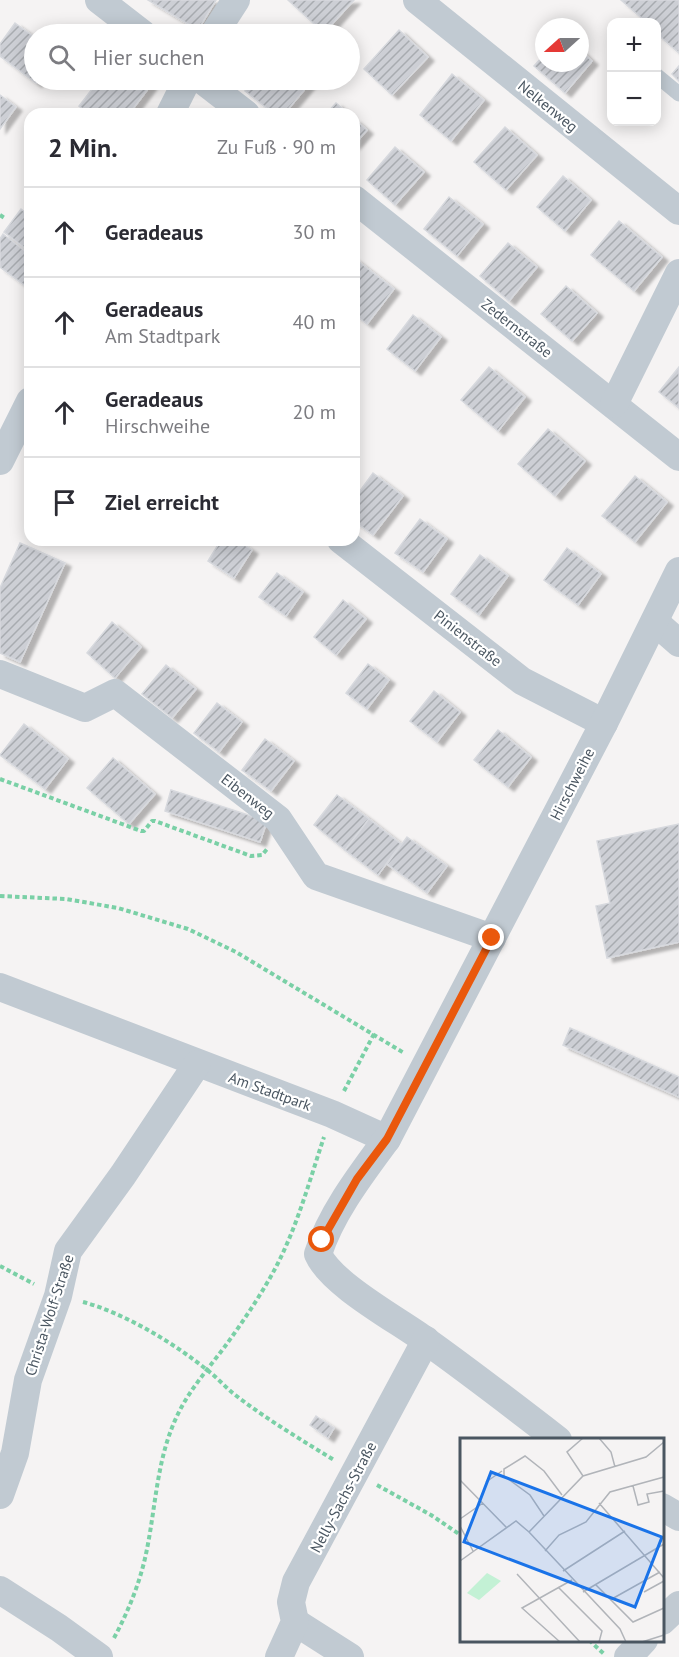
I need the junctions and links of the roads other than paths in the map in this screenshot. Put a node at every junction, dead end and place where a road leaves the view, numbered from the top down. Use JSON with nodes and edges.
{"nodes":[{"id":1,"x":99,"y":0,"type":"edge"},
{"id":2,"x":236,"y":0,"type":"edge"},
{"id":3,"x":417,"y":0,"type":"edge"},
{"id":4,"x":130,"y":24,"type":"edge"},
{"id":5,"x":220,"y":24,"type":"edge"},
{"id":6,"x":661,"y":78,"type":"edge"},
{"id":7,"x":182,"y":90,"type":"edge"},
{"id":8,"x":215,"y":90,"type":"edge"},
{"id":9,"x":679,"y":94,"type":"edge"},
{"id":10,"x":173,"y":108,"type":"edge"},
{"id":11,"x":238,"y":108,"type":"edge"},
{"id":12,"x":360,"y":205,"type":"edge"},
{"id":13,"x":679,"y":211,"type":"edge"},
{"id":14,"x":679,"y":273,"type":"edge"},
{"id":15,"x":614,"y":404,"type":"junction"},
{"id":16,"x":24,"y":413,"type":"edge"},
{"id":17,"x":679,"y":457,"type":"edge"},
{"id":18,"x":0,"y":461,"type":"edge"},
{"id":19,"x":349,"y":546,"type":"edge"},
{"id":20,"x":679,"y":571,"type":"edge"},
{"id":21,"x":655,"y":622,"type":"junction"},
{"id":22,"x":679,"y":643,"type":"edge"},
{"id":23,"x":0,"y":674,"type":"edge"},
{"id":24,"x":604,"y":723,"type":"junction"},
{"id":25,"x":492,"y":938,"type":"junction"},
{"id":26,"x":0,"y":987,"type":"edge"},
{"id":27,"x":197,"y":1064,"type":"junction"},
{"id":28,"x":387,"y":1139,"type":"junction"},
{"id":29,"x":426,"y":1340,"type":"junction"},
{"id":30,"x":555,"y":1438,"type":"edge"},
{"id":31,"x":0,"y":1495,"type":"edge"},
{"id":32,"x":664,"y":1508,"type":"edge"},
{"id":33,"x":679,"y":1517,"type":"edge"},
{"id":34,"x":0,"y":1590,"type":"edge"},
{"id":35,"x":679,"y":1605,"type":"edge"},
{"id":36,"x":664,"y":1621,"type":"edge"},
{"id":37,"x":295,"y":1622,"type":"junction"},
{"id":38,"x":643,"y":1642,"type":"edge"},
{"id":39,"x":104,"y":1652,"type":"edge"},
{"id":40,"x":279,"y":1657,"type":"edge"},
{"id":41,"x":350,"y":1657,"type":"edge"},
{"id":42,"x":628,"y":1657,"type":"edge"}],
"edges":[{"from":1,"to":4,"type":"street"},
{"from":2,"to":5,"type":"street"},
{"from":3,"to":13,"type":"street","name":"Nelkenweg"},
{"from":6,"to":9,"type":"lane"},
{"from":7,"to":10,"type":"street"},
{"from":8,"to":11,"type":"street"},
{"from":12,"to":15,"type":"street","name":"Zedernstraße"},
{"from":14,"to":15,"type":"street"},
{"from":15,"to":17,"type":"street","name":"Zedernstraße"},
{"from":16,"to":18,"type":"street"},
{"from":19,"to":24,"type":"street","name":"Pinienstraße"},
{"from":20,"to":21,"type":"street","name":"Hirschweihe"},
{"from":21,"to":22,"type":"street"},
{"from":21,"to":24,"type":"street","name":"Hirschweihe"},
{"from":23,"to":25,"type":"street","name":"Eibenweg"},
{"from":24,"to":25,"type":"street","name":"Hirschweihe"},
{"from":25,"to":28,"type":"street","name":"Hirschweihe"},
{"from":26,"to":27,"type":"street","name":"Am Stadtpark"},
{"from":27,"to":28,"type":"street","name":"Am Stadtpark"},
{"from":27,"to":31,"type":"street","name":"Christa-Wolf-Straße"},
{"from":28,"to":29,"type":"street"},
{"from":29,"to":30,"type":"street"},
{"from":29,"to":37,"type":"street","name":"Nelly-Sachs-Straße"},
{"from":32,"to":33,"type":"street"},
{"from":34,"to":39,"type":"street"},
{"from":35,"to":36,"type":"street"},
{"from":37,"to":40,"type":"street","name":"Nelly-Sachs-Straße"},
{"from":37,"to":41,"type":"street"},
{"from":38,"to":42,"type":"street"}]}
